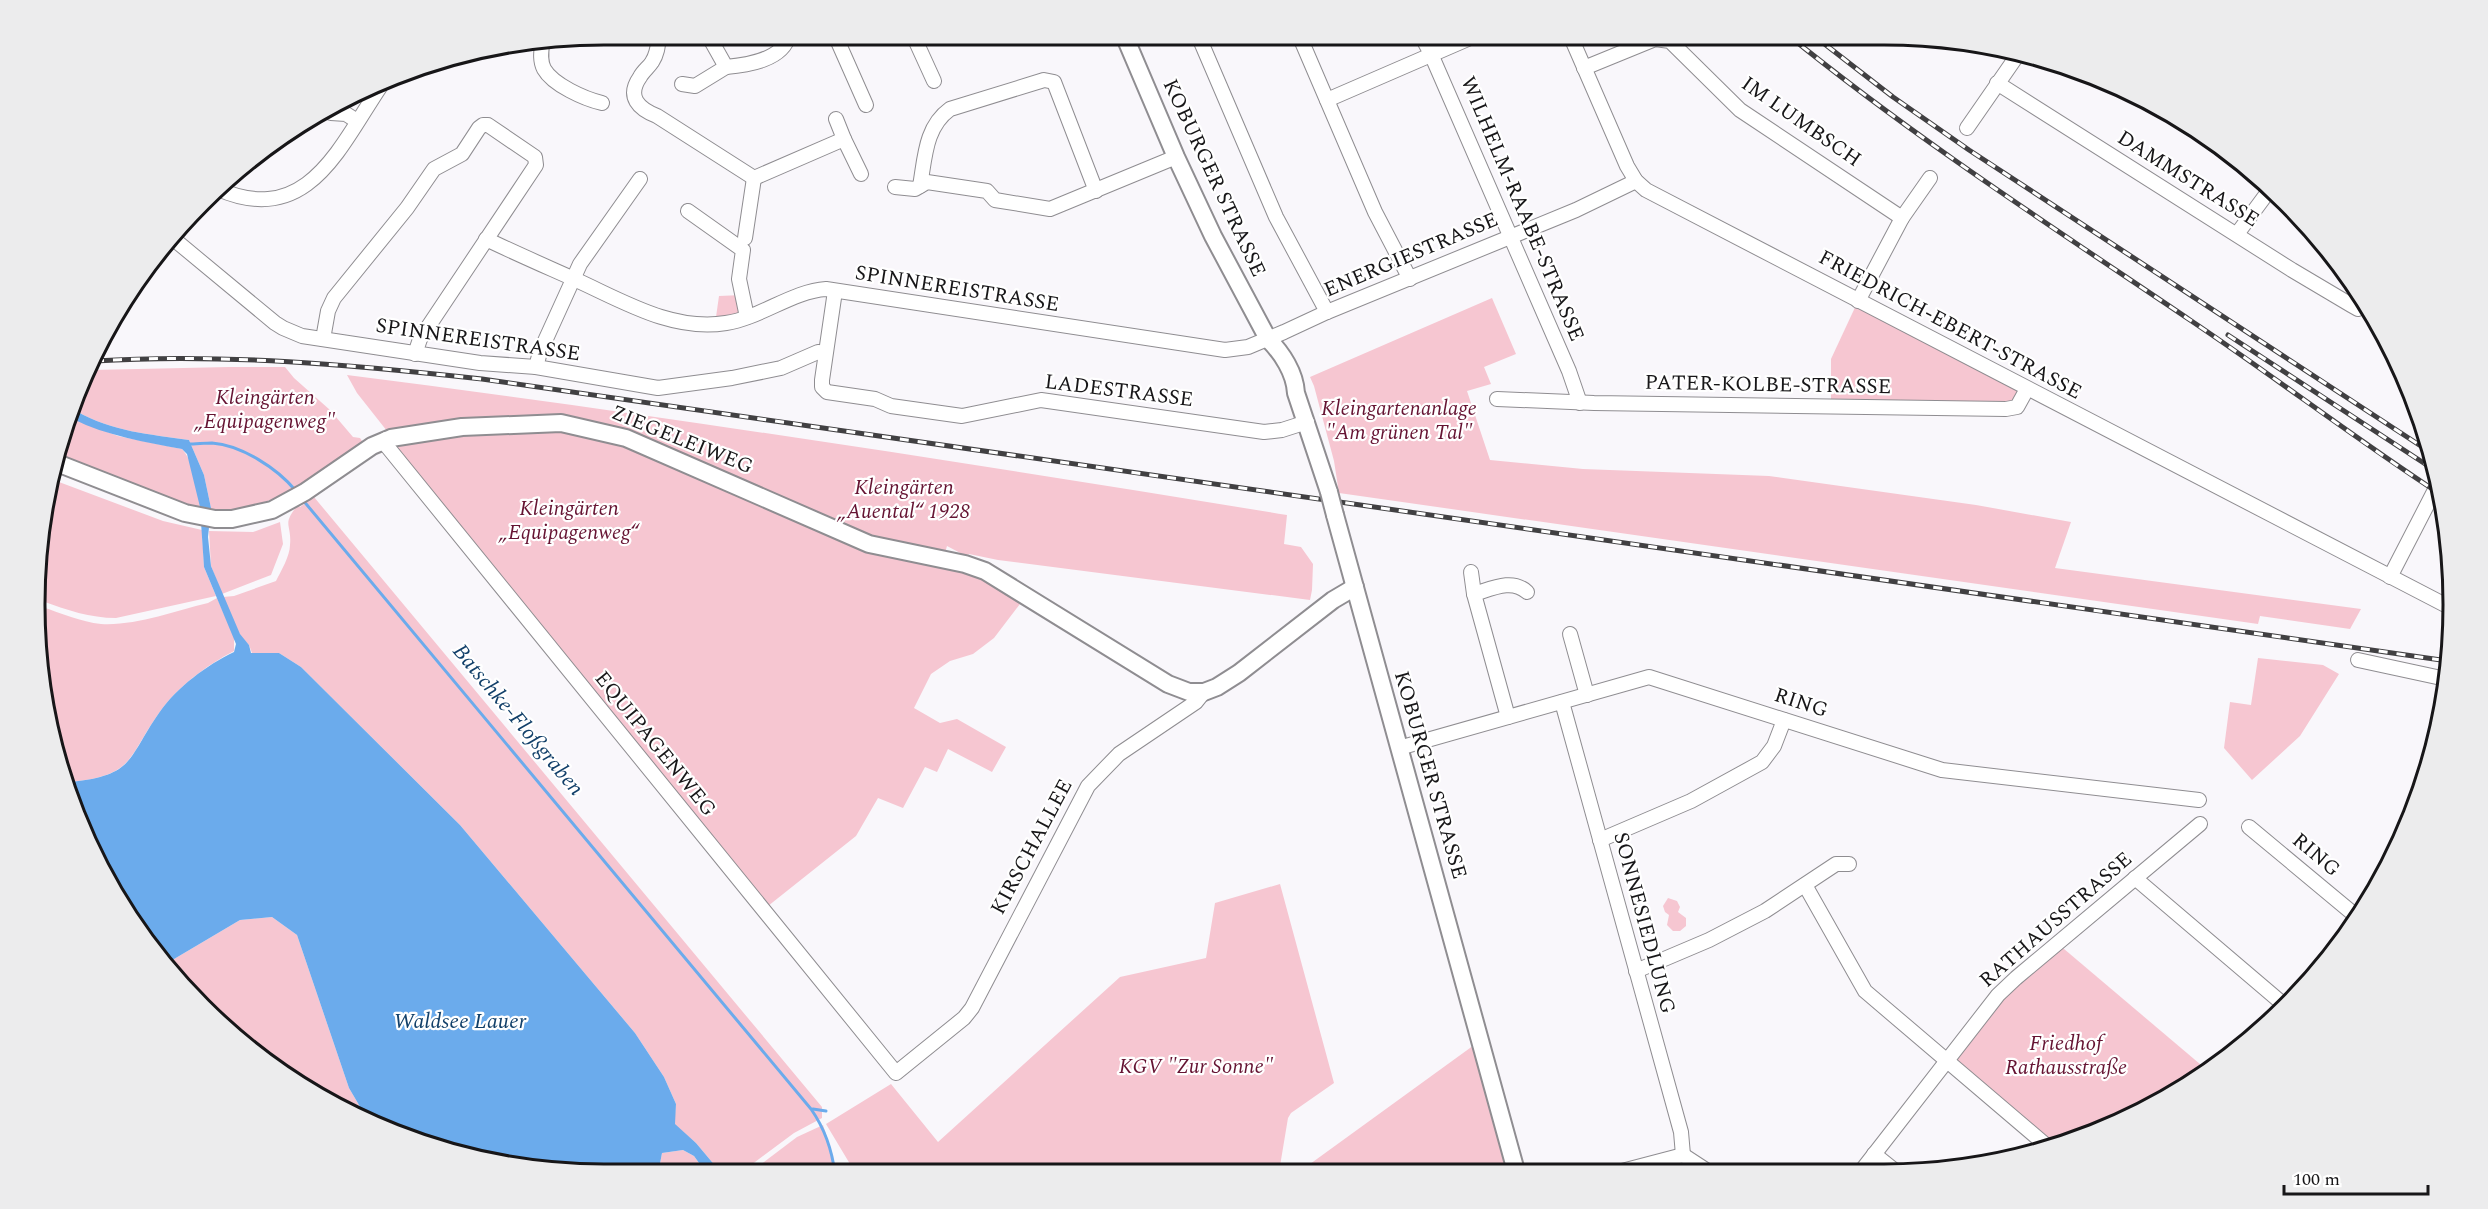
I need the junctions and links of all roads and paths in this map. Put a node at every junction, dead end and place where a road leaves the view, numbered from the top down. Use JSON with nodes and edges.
{"nodes":[{"id":1,"x":658,"y":45,"type":"edge"},
{"id":2,"x":714,"y":45,"type":"edge"},
{"id":3,"x":784,"y":45,"type":"edge"},
{"id":4,"x":840,"y":45,"type":"edge"},
{"id":5,"x":918,"y":45,"type":"edge"},
{"id":6,"x":1129,"y":45,"type":"edge"},
{"id":7,"x":1203,"y":45,"type":"edge"},
{"id":8,"x":1304,"y":45,"type":"edge"},
{"id":9,"x":1426,"y":45,"type":"edge"},
{"id":10,"x":1452,"y":45,"type":"edge"},
{"id":11,"x":1575,"y":45,"type":"edge"},
{"id":12,"x":1641,"y":45,"type":"edge"},
{"id":13,"x":1674,"y":45,"type":"edge"},
{"id":14,"x":542,"y":49,"type":"edge"},
{"id":15,"x":1431,"y":54,"type":"junction"},
{"id":16,"x":2014,"y":61,"type":"edge"},
{"id":17,"x":726,"y":67,"type":"junction"},
{"id":18,"x":1584,"y":68,"type":"junction"},
{"id":19,"x":934,"y":81,"type":"dead end"},
{"id":20,"x":1998,"y":83,"type":"junction"},
{"id":21,"x":682,"y":84,"type":"dead end"},
{"id":22,"x":375,"y":95,"type":"edge"},
{"id":23,"x":1327,"y":100,"type":"junction"},
{"id":24,"x":602,"y":102,"type":"dead end"},
{"id":25,"x":866,"y":105,"type":"dead end"},
{"id":26,"x":337,"y":113,"type":"edge"},
{"id":27,"x":836,"y":118,"type":"dead end"},
{"id":28,"x":357,"y":121,"type":"junction"},
{"id":29,"x":1967,"y":128,"type":"dead end"},
{"id":30,"x":844,"y":140,"type":"junction"},
{"id":31,"x":1176,"y":158,"type":"junction"},
{"id":32,"x":861,"y":174,"type":"dead end"},
{"id":33,"x":754,"y":178,"type":"junction"},
{"id":34,"x":1930,"y":178,"type":"dead end"},
{"id":35,"x":640,"y":179,"type":"dead end"},
{"id":36,"x":1636,"y":181,"type":"junction"},
{"id":37,"x":920,"y":186,"type":"junction"},
{"id":38,"x":895,"y":187,"type":"dead end"},
{"id":39,"x":1096,"y":191,"type":"junction"},
{"id":40,"x":227,"y":192,"type":"edge"},
{"id":41,"x":2265,"y":196,"type":"edge"},
{"id":42,"x":688,"y":210,"type":"dead end"},
{"id":43,"x":1902,"y":218,"type":"junction"},
{"id":44,"x":2237,"y":234,"type":"junction"},
{"id":45,"x":1511,"y":236,"type":"junction"},
{"id":46,"x":745,"y":238,"type":"dead end"},
{"id":47,"x":486,"y":239,"type":"junction"},
{"id":48,"x":178,"y":243,"type":"edge"},
{"id":49,"x":572,"y":278,"type":"junction"},
{"id":50,"x":1410,"y":279,"type":"junction"},
{"id":51,"x":835,"y":291,"type":"junction"},
{"id":52,"x":2352,"y":299,"type":"edge"},
{"id":53,"x":1858,"y":301,"type":"junction"},
{"id":54,"x":1328,"y":312,"type":"junction"},
{"id":55,"x":747,"y":317,"type":"junction"},
{"id":56,"x":323,"y":339,"type":"junction"},
{"id":57,"x":1268,"y":339,"type":"junction"},
{"id":58,"x":825,"y":353,"type":"junction"},
{"id":59,"x":415,"y":354,"type":"junction"},
{"id":60,"x":536,"y":367,"type":"junction"},
{"id":61,"x":2027,"y":389,"type":"junction"},
{"id":62,"x":1497,"y":399,"type":"dead end"},
{"id":63,"x":1580,"y":403,"type":"junction"},
{"id":64,"x":1307,"y":422,"type":"junction"},
{"id":65,"x":386,"y":439,"type":"junction"},
{"id":66,"x":63,"y":465,"type":"edge"},
{"id":67,"x":2432,"y":495,"type":"edge"},
{"id":68,"x":1471,"y":572,"type":"dead end"},
{"id":69,"x":2390,"y":577,"type":"junction"},
{"id":70,"x":1355,"y":587,"type":"junction"},
{"id":71,"x":1527,"y":592,"type":"dead end"},
{"id":72,"x":1474,"y":594,"type":"junction"},
{"id":73,"x":2443,"y":604,"type":"edge"},
{"id":74,"x":1570,"y":634,"type":"dead end"},
{"id":75,"x":2358,"y":660,"type":"dead end"},
{"id":76,"x":2438,"y":677,"type":"edge"},
{"id":77,"x":1204,"y":692,"type":"junction"},
{"id":78,"x":1587,"y":695,"type":"junction"},
{"id":79,"x":1562,"y":702,"type":"junction"},
{"id":80,"x":1508,"y":717,"type":"junction"},
{"id":81,"x":1784,"y":720,"type":"junction"},
{"id":82,"x":1399,"y":748,"type":"junction"},
{"id":83,"x":2199,"y":800,"type":"dead end"},
{"id":84,"x":2200,"y":824,"type":"dead end"},
{"id":85,"x":2249,"y":826,"type":"dead end"},
{"id":86,"x":1600,"y":840,"type":"junction"},
{"id":87,"x":1849,"y":864,"type":"dead end"},
{"id":88,"x":2135,"y":878,"type":"junction"},
{"id":89,"x":1805,"y":885,"type":"junction"},
{"id":90,"x":2351,"y":912,"type":"edge"},
{"id":91,"x":1636,"y":971,"type":"junction"},
{"id":92,"x":2279,"y":1000,"type":"edge"},
{"id":93,"x":1946,"y":1062,"type":"junction"},
{"id":94,"x":896,"y":1073,"type":"joint"},
{"id":95,"x":2041,"y":1141,"type":"edge"},
{"id":96,"x":1875,"y":1154,"type":"junction"},
{"id":97,"x":1683,"y":1155,"type":"junction"},
{"id":98,"x":1514,"y":1164,"type":"edge"},
{"id":99,"x":1649,"y":1164,"type":"edge"},
{"id":100,"x":1697,"y":1164,"type":"edge"},
{"id":101,"x":1867,"y":1164,"type":"edge"},
{"id":102,"x":1887,"y":1164,"type":"edge"}],
"edges":[{"from":1,"to":33,"type":"street"},
{"from":2,"to":17,"type":"street"},
{"from":3,"to":17,"type":"street"},
{"from":4,"to":25,"type":"street"},
{"from":5,"to":19,"type":"street"},
{"from":6,"to":31,"type":"main road","name":"KOBURGER STRASSE"},
{"from":7,"to":54,"type":"street"},
{"from":8,"to":23,"type":"street"},
{"from":9,"to":15,"type":"street","name":"WILHELM-RAABE-STRASSE"},
{"from":10,"to":15,"type":"street"},
{"from":11,"to":18,"type":"street","name":"FRIEDRICH-EBERT-STRASSE"},
{"from":12,"to":18,"type":"street","name":"IM LUMBSCH"},
{"from":13,"to":43,"type":"street","name":"IM LUMBSCH"},
{"from":14,"to":24,"type":"street"},
{"from":15,"to":23,"type":"street"},
{"from":15,"to":45,"type":"street","name":"WILHELM-RAABE-STRASSE"},
{"from":16,"to":20,"type":"street"},
{"from":17,"to":21,"type":"street"},
{"from":18,"to":36,"type":"street","name":"FRIEDRICH-EBERT-STRASSE"},
{"from":20,"to":29,"type":"street"},
{"from":20,"to":44,"type":"street","name":"DAMMSTRASSE"},
{"from":22,"to":28,"type":"street"},
{"from":23,"to":50,"type":"street"},
{"from":26,"to":28,"type":"street"},
{"from":27,"to":30,"type":"street"},
{"from":28,"to":40,"type":"street"},
{"from":30,"to":32,"type":"street"},
{"from":30,"to":33,"type":"street"},
{"from":31,"to":39,"type":"street"},
{"from":31,"to":57,"type":"main road","name":"KOBURGER STRASSE"},
{"from":33,"to":46,"type":"street"},
{"from":34,"to":43,"type":"street"},
{"from":35,"to":49,"type":"street"},
{"from":36,"to":45,"type":"street","name":"ENERGIESTRASSE"},
{"from":36,"to":53,"type":"street","name":"FRIEDRICH-EBERT-STRASSE"},
{"from":37,"to":38,"type":"street"},
{"from":37,"to":39,"type":"street"},
{"from":37,"to":39,"type":"street"},
{"from":41,"to":44,"type":"street"},
{"from":42,"to":55,"type":"street"},
{"from":43,"to":53,"type":"street"},
{"from":44,"to":52,"type":"street","name":"DAMMSTRASSE"},
{"from":45,"to":50,"type":"street","name":"ENERGIESTRASSE"},
{"from":45,"to":63,"type":"street","name":"WILHELM-RAABE-STRASSE"},
{"from":47,"to":49,"type":"street"},
{"from":47,"to":56,"type":"street"},
{"from":47,"to":59,"type":"street"},
{"from":48,"to":56,"type":"street","name":"SPINNEREISTRASSE"},
{"from":49,"to":55,"type":"street"},
{"from":49,"to":60,"type":"street"},
{"from":50,"to":54,"type":"street","name":"ENERGIESTRASSE"},
{"from":51,"to":55,"type":"street"},
{"from":51,"to":57,"type":"street","name":"SPINNEREISTRASSE"},
{"from":51,"to":58,"type":"street","name":"SPINNEREISTRASSE"},
{"from":53,"to":61,"type":"street","name":"FRIEDRICH-EBERT-STRASSE"},
{"from":54,"to":57,"type":"street","name":"ENERGIESTRASSE"},
{"from":56,"to":59,"type":"street","name":"SPINNEREISTRASSE"},
{"from":57,"to":64,"type":"main road","name":"KOBURGER STRASSE"},
{"from":58,"to":60,"type":"street","name":"SPINNEREISTRASSE"},
{"from":58,"to":64,"type":"street","name":"LADESTRASSE"},
{"from":59,"to":60,"type":"street","name":"SPINNEREISTRASSE"},
{"from":61,"to":63,"type":"street","name":"PATER-KOLBE-STRASSE"},
{"from":61,"to":69,"type":"street","name":"FRIEDRICH-EBERT-STRASSE"},
{"from":62,"to":63,"type":"street","name":"PATER-KOLBE-STRASSE"},
{"from":64,"to":70,"type":"main road","name":"KOBURGER STRASSE","bridge":true},
{"from":65,"to":66,"type":"main road","name":"ZIEGELEIWEG"},
{"from":65,"to":77,"type":"main road","name":"ZIEGELEIWEG"},
{"from":65,"to":94,"type":"street","name":"EQUIPAGENWEG"},
{"from":67,"to":69,"type":"street"},
{"from":68,"to":72,"type":"street"},
{"from":69,"to":73,"type":"street","name":"FRIEDRICH-EBERT-STRASSE"},
{"from":70,"to":77,"type":"main road","name":"KIRSCHALLEE"},
{"from":70,"to":82,"type":"main road","name":"KOBURGER STRASSE"},
{"from":71,"to":72,"type":"street"},
{"from":72,"to":80,"type":"street"},
{"from":74,"to":78,"type":"street"},
{"from":75,"to":76,"type":"street"},
{"from":77,"to":94,"type":"street","name":"KIRSCHALLEE"},
{"from":78,"to":79,"type":"street","name":"RING"},
{"from":78,"to":81,"type":"street","name":"RING"},
{"from":79,"to":80,"type":"street","name":"RING"},
{"from":79,"to":86,"type":"street","name":"SONNESIEDLUNG"},
{"from":80,"to":82,"type":"street","name":"RING"},
{"from":81,"to":83,"type":"street","name":"RING"},
{"from":81,"to":86,"type":"street"},
{"from":82,"to":98,"type":"main road","name":"KOBURGER STRASSE"},
{"from":84,"to":88,"type":"street","name":"RATHAUSSTRASSE"},
{"from":85,"to":90,"type":"street","name":"RING"},
{"from":86,"to":91,"type":"street","name":"SONNESIEDLUNG"},
{"from":87,"to":89,"type":"street"},
{"from":88,"to":92,"type":"street"},
{"from":88,"to":93,"type":"street","name":"RATHAUSSTRASSE"},
{"from":89,"to":91,"type":"street"},
{"from":89,"to":93,"type":"street"},
{"from":91,"to":97,"type":"street","name":"SONNESIEDLUNG"},
{"from":93,"to":95,"type":"street"},
{"from":93,"to":96,"type":"street","name":"RATHAUSSTRASSE"},
{"from":96,"to":101,"type":"street","name":"RATHAUSSTRASSE"},
{"from":96,"to":102,"type":"street"},
{"from":97,"to":99,"type":"street"},
{"from":97,"to":100,"type":"street"}]}
